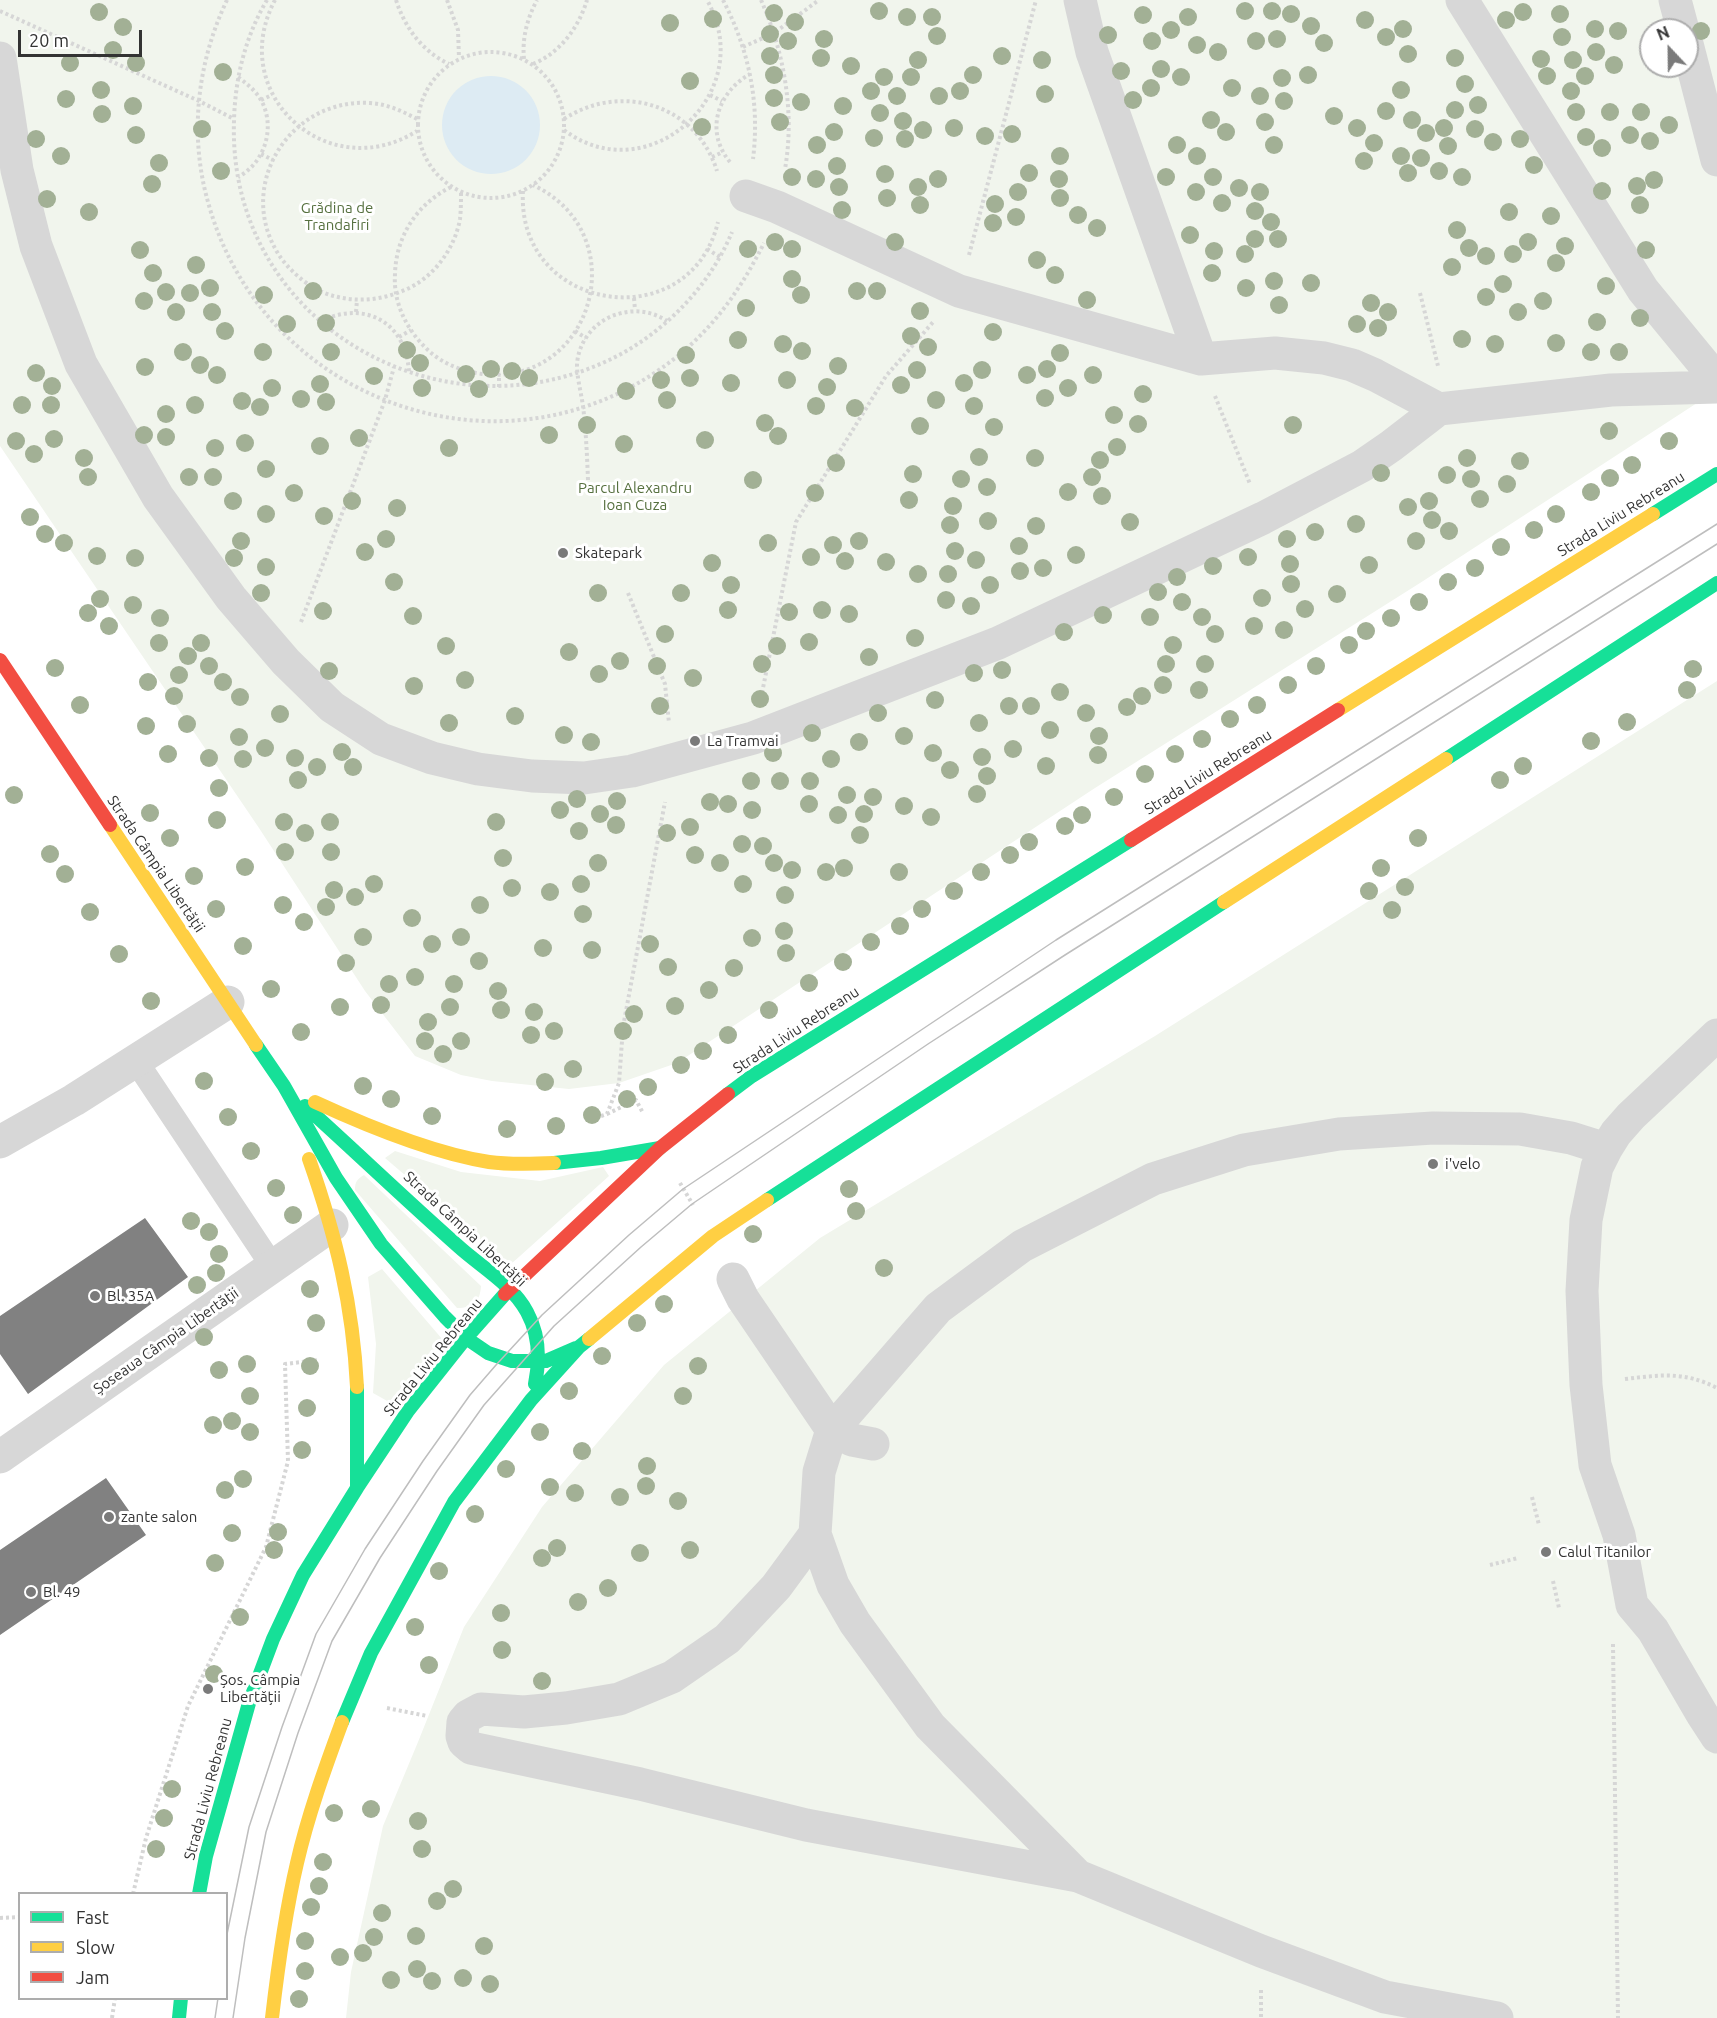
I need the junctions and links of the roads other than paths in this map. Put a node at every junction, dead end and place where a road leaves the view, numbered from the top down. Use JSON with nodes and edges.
{"nodes":[{"id":1,"x":1080,"y":0,"type":"edge"},
{"id":2,"x":1462,"y":0,"type":"edge"},
{"id":3,"x":1675,"y":0,"type":"edge"},
{"id":4,"x":1680,"y":18,"type":"edge"},
{"id":5,"x":0,"y":57,"type":"edge"},
{"id":6,"x":1696,"y":78,"type":"edge"},
{"id":7,"x":1717,"y":160,"type":"edge"},
{"id":8,"x":738,"y":184,"type":"road end"},
{"id":9,"x":1201,"y":359,"type":"junction"},
{"id":10,"x":1717,"y":380,"type":"edge"},
{"id":11,"x":1717,"y":387,"type":"edge"},
{"id":12,"x":1444,"y":408,"type":"junction"},
{"id":13,"x":1717,"y":474,"type":"edge"},
{"id":14,"x":1717,"y":583,"type":"edge"},
{"id":15,"x":0,"y":660,"type":"edge"},
{"id":16,"x":228,"y":1002,"type":"junction"},
{"id":17,"x":1717,"y":1035,"type":"edge"},
{"id":18,"x":136,"y":1061,"type":"junction"},
{"id":19,"x":284,"y":1086,"type":"junction"},
{"id":20,"x":0,"y":1142,"type":"edge"},
{"id":21,"x":660,"y":1148,"type":"junction"},
{"id":22,"x":1606,"y":1149,"type":"junction"},
{"id":23,"x":332,"y":1225,"type":"junction"},
{"id":24,"x":273,"y":1267,"type":"junction"},
{"id":25,"x":733,"y":1279,"type":"dead end"},
{"id":26,"x":509,"y":1289,"type":"junction"},
{"id":27,"x":466,"y":1338,"type":"junction"},
{"id":28,"x":579,"y":1347,"type":"junction"},
{"id":29,"x":537,"y":1361,"type":"junction"},
{"id":30,"x":531,"y":1400,"type":"junction"},
{"id":31,"x":832,"y":1430,"type":"junction"},
{"id":32,"x":873,"y":1444,"type":"dead end"},
{"id":33,"x":0,"y":1457,"type":"edge"},
{"id":34,"x":357,"y":1488,"type":"junction"},
{"id":35,"x":815,"y":1534,"type":"junction"},
{"id":36,"x":1717,"y":1737,"type":"edge"},
{"id":37,"x":1078,"y":1876,"type":"junction"},
{"id":38,"x":199,"y":1892,"type":"edge"},
{"id":39,"x":182,"y":2000,"type":"edge"},
{"id":40,"x":179,"y":2018,"type":"edge"},
{"id":41,"x":272,"y":2018,"type":"edge"},
{"id":42,"x":1497,"y":2018,"type":"edge"}],
"edges":[{"from":1,"to":9,"type":"street"},
{"from":2,"to":10,"type":"street"},
{"from":3,"to":4,"type":"street"},
{"from":5,"to":12,"type":"street"},
{"from":6,"to":7,"type":"street"},
{"from":8,"to":9,"type":"street"},
{"from":9,"to":12,"type":"street"},
{"from":11,"to":12,"type":"street"},
{"from":13,"to":21,"type":"main road","name":"Strada Liviu Rebreanu"},
{"from":14,"to":28,"type":"main road"},
{"from":15,"to":16,"type":"main road","name":"Strada Câmpia Libertății"},
{"from":16,"to":18,"type":"street"},
{"from":16,"to":19,"type":"main road","name":"Strada Câmpia Libertății"},
{"from":17,"to":22,"type":"street"},
{"from":18,"to":20,"type":"street"},
{"from":18,"to":24,"type":"lane"},
{"from":19,"to":21,"type":"main road"},
{"from":19,"to":23,"type":"main road"},
{"from":19,"to":26,"type":"main road","name":"Strada Câmpia Libertății"},
{"from":19,"to":27,"type":"main road","name":"Strada Câmpia Libertății"},
{"from":21,"to":26,"type":"main road","name":"Strada Liviu Rebreanu"},
{"from":22,"to":31,"type":"street"},
{"from":22,"to":36,"type":"street"},
{"from":23,"to":24,"type":"street","name":"Șoseaua Câmpia Libertății"},
{"from":23,"to":34,"type":"main road"},
{"from":24,"to":33,"type":"street","name":"Șoseaua Câmpia Libertății"},
{"from":25,"to":31,"type":"street"},
{"from":26,"to":27,"type":"main road","name":"Strada Liviu Rebreanu"},
{"from":26,"to":29,"type":"main road","name":"Strada Câmpia Libertății"},
{"from":27,"to":29,"type":"main road"},
{"from":27,"to":34,"type":"main road","name":"Strada Liviu Rebreanu"},
{"from":28,"to":29,"type":"main road"},
{"from":28,"to":30,"type":"main road"},
{"from":29,"to":30,"type":"main road","name":"Strada Câmpia Libertății"},
{"from":30,"to":41,"type":"main road"},
{"from":31,"to":32,"type":"street"},
{"from":31,"to":35,"type":"street"},
{"from":34,"to":38,"type":"main road","name":"Strada Liviu Rebreanu"},
{"from":35,"to":37,"type":"street"},
{"from":35,"to":37,"type":"street"},
{"from":37,"to":42,"type":"street"},
{"from":39,"to":40,"type":"main road"}]}
